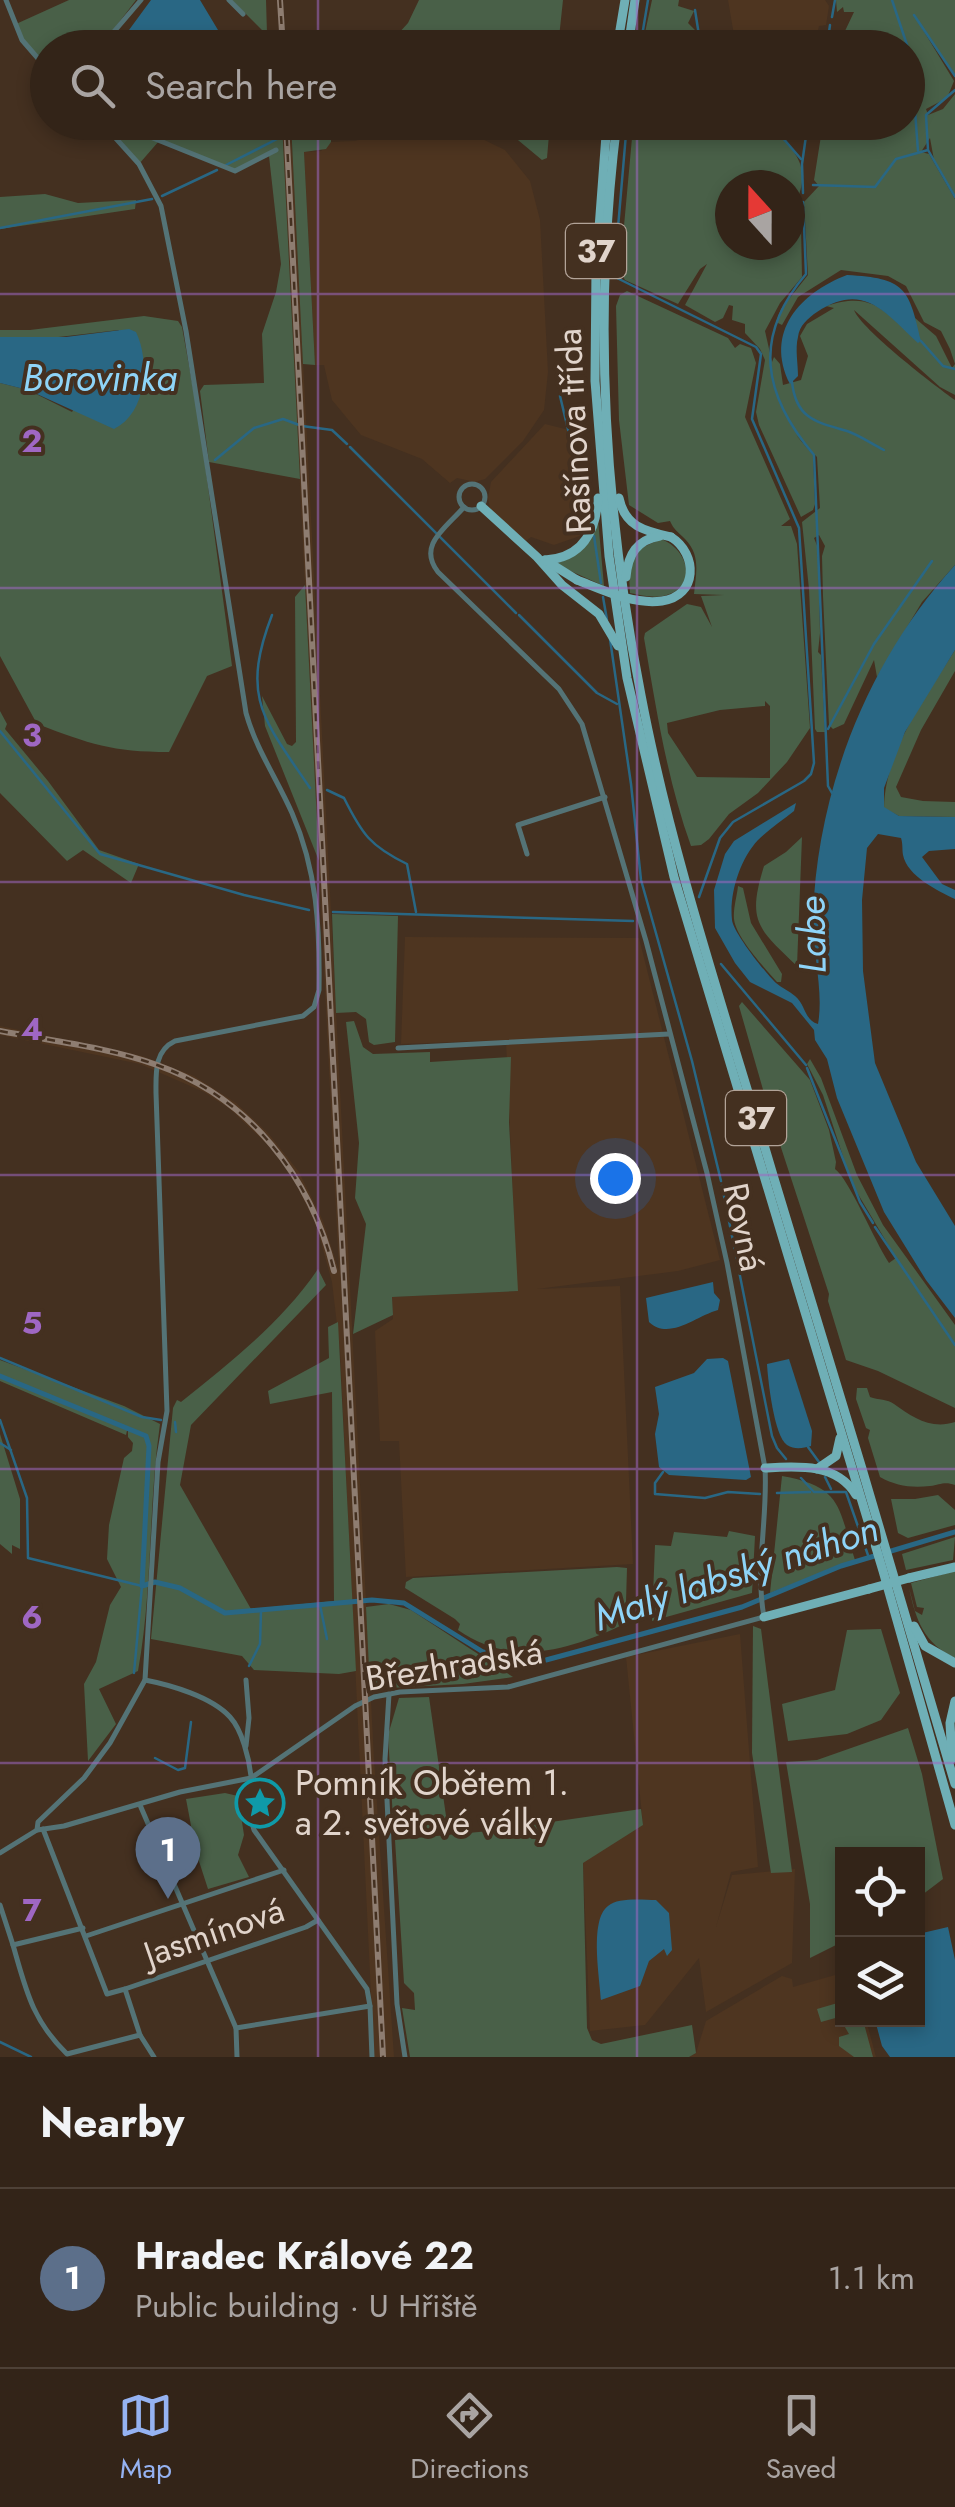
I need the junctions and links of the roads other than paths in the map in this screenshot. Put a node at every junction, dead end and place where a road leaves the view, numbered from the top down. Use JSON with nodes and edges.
{"nodes":[{"id":1,"x":6,"y":0,"type":"edge"},
{"id":2,"x":141,"y":0,"type":"edge"},
{"id":3,"x":229,"y":0,"type":"edge"},
{"id":4,"x":625,"y":0,"type":"edge"},
{"id":5,"x":635,"y":0,"type":"edge"},
{"id":6,"x":237,"y":3,"type":"edge"},
{"id":7,"x":243,"y":14,"type":"dead end"},
{"id":8,"x":115,"y":30,"type":"edge"},
{"id":9,"x":620,"y":30,"type":"edge"},
{"id":10,"x":631,"y":30,"type":"edge"},
{"id":11,"x":30,"y":49,"type":"edge"},
{"id":12,"x":117,"y":140,"type":"edge"},
{"id":13,"x":159,"y":140,"type":"edge"},
{"id":14,"x":606,"y":140,"type":"edge"},
{"id":15,"x":614,"y":140,"type":"edge"},
{"id":16,"x":276,"y":150,"type":"dead end"},
{"id":17,"x":605,"y":462,"type":"junction"},
{"id":18,"x":481,"y":506,"type":"junction"},
{"id":19,"x":464,"y":507,"type":"junction"},
{"id":20,"x":668,"y":536,"type":"junction"},
{"id":21,"x":614,"y":556,"type":"junction"},
{"id":22,"x":541,"y":559,"type":"junction"},
{"id":23,"x":627,"y":610,"type":"junction"},
{"id":24,"x":626,"y":678,"type":"junction"},
{"id":25,"x":605,"y":797,"type":"junction"},
{"id":26,"x":527,"y":854,"type":"dead end"},
{"id":27,"x":670,"y":1034,"type":"junction"},
{"id":28,"x":398,"y":1048,"type":"dead end"},
{"id":29,"x":832,"y":1404,"type":"junction"},
{"id":30,"x":765,"y":1468,"type":"junction"},
{"id":31,"x":819,"y":1468,"type":"junction"},
{"id":32,"x":866,"y":1518,"type":"junction"},
{"id":33,"x":879,"y":1542,"type":"junction"},
{"id":34,"x":955,"y":1568,"type":"edge"},
{"id":35,"x":888,"y":1569,"type":"junction"},
{"id":36,"x":763,"y":1612,"type":"junction"},
{"id":37,"x":955,"y":1662,"type":"edge"},
{"id":38,"x":145,"y":1680,"type":"junction"},
{"id":39,"x":246,"y":1680,"type":"dead end"},
{"id":40,"x":389,"y":1694,"type":"junction"},
{"id":41,"x":955,"y":1700,"type":"edge"},
{"id":42,"x":245,"y":1749,"type":"junction"},
{"id":43,"x":955,"y":1772,"type":"edge"},
{"id":44,"x":251,"y":1778,"type":"junction"},
{"id":45,"x":955,"y":1784,"type":"edge"},
{"id":46,"x":140,"y":1804,"type":"junction"},
{"id":47,"x":955,"y":1825,"type":"edge"},
{"id":48,"x":40,"y":1829,"type":"junction"},
{"id":49,"x":0,"y":1854,"type":"edge"},
{"id":50,"x":284,"y":1870,"type":"junction"},
{"id":51,"x":0,"y":1904,"type":"edge"},
{"id":52,"x":182,"y":1904,"type":"junction"},
{"id":53,"x":318,"y":1920,"type":"junction"},
{"id":54,"x":82,"y":1928,"type":"junction"},
{"id":55,"x":86,"y":1936,"type":"junction"},
{"id":56,"x":13,"y":1945,"type":"junction"},
{"id":57,"x":206,"y":1961,"type":"junction"},
{"id":58,"x":125,"y":1989,"type":"junction"},
{"id":59,"x":370,"y":2006,"type":"junction"},
{"id":60,"x":236,"y":2028,"type":"junction"},
{"id":61,"x":140,"y":2035,"type":"junction"},
{"id":62,"x":154,"y":2057,"type":"edge"},
{"id":63,"x":237,"y":2057,"type":"edge"},
{"id":64,"x":372,"y":2057,"type":"edge"},
{"id":65,"x":405,"y":2057,"type":"edge"}],
"edges":[{"from":1,"to":11,"type":"street"},
{"from":2,"to":8,"type":"street"},
{"from":3,"to":6,"type":"street"},
{"from":4,"to":9,"type":"main road"},
{"from":5,"to":10,"type":"main road"},
{"from":6,"to":7,"type":"street"},
{"from":12,"to":38,"type":"street"},
{"from":13,"to":16,"type":"street"},
{"from":14,"to":17,"type":"main road","name":"Rašínova třída","number":"37"},
{"from":15,"to":17,"type":"main road","name":"Rašínova třída","number":"37"},
{"from":17,"to":20,"type":"main road"},
{"from":17,"to":21,"type":"main road","name":"Rašínova třída","number":"37"},
{"from":17,"to":22,"type":"main road"},
{"from":18,"to":19,"type":"street"},
{"from":18,"to":19,"type":"street"},
{"from":18,"to":22,"type":"main road"},
{"from":19,"to":25,"type":"street","name":"Rovná"},
{"from":20,"to":22,"type":"main road","bridge":true},
{"from":20,"to":23,"type":"main road"},
{"from":21,"to":23,"type":"main road","number":"37"},
{"from":21,"to":24,"type":"main road","number":"37"},
{"from":22,"to":24,"type":"main road"},
{"from":23,"to":33,"type":"main road","number":"37"},
{"from":24,"to":29,"type":"main road","number":"37"},
{"from":25,"to":26,"type":"street"},
{"from":25,"to":27,"type":"street","name":"Rovná"},
{"from":27,"to":28,"type":"street"},
{"from":27,"to":30,"type":"street","name":"Rovná"},
{"from":29,"to":31,"type":"main road"},
{"from":29,"to":32,"type":"main road","number":"37"},
{"from":30,"to":31,"type":"main road"},
{"from":30,"to":36,"type":"street","name":"Rovná"},
{"from":31,"to":32,"type":"main road"},
{"from":32,"to":33,"type":"main road","number":"37"},
{"from":33,"to":35,"type":"main road","number":"37"},
{"from":34,"to":36,"type":"main road","bridge":true},
{"from":35,"to":37,"type":"main road"},
{"from":35,"to":45,"type":"main road","number":"37"},
{"from":35,"to":47,"type":"main road","number":"37"},
{"from":36,"to":40,"type":"street","name":"Březhradská"},
{"from":38,"to":42,"type":"street"},
{"from":38,"to":48,"type":"street"},
{"from":39,"to":42,"type":"street"},
{"from":40,"to":44,"type":"street","name":"Březhradská"},
{"from":40,"to":65,"type":"street"},
{"from":41,"to":43,"type":"main road"},
{"from":42,"to":44,"type":"street"},
{"from":44,"to":46,"type":"street","name":"Březhradská"},
{"from":44,"to":50,"type":"street"},
{"from":46,"to":48,"type":"street","name":"Březhradská"},
{"from":46,"to":52,"type":"street"},
{"from":48,"to":49,"type":"street","name":"Březhradská"},
{"from":48,"to":54,"type":"street"},
{"from":50,"to":52,"type":"street"},
{"from":50,"to":53,"type":"street"},
{"from":51,"to":56,"type":"street"},
{"from":52,"to":55,"type":"street"},
{"from":52,"to":57,"type":"street"},
{"from":53,"to":57,"type":"street","name":"Jasmínová"},
{"from":53,"to":59,"type":"street"},
{"from":54,"to":55,"type":"street"},
{"from":54,"to":56,"type":"street"},
{"from":55,"to":58,"type":"street"},
{"from":56,"to":61,"type":"street"},
{"from":57,"to":58,"type":"street","name":"Jasmínová"},
{"from":57,"to":60,"type":"street"},
{"from":58,"to":61,"type":"street"},
{"from":59,"to":60,"type":"street"},
{"from":59,"to":64,"type":"street"},
{"from":60,"to":63,"type":"street"},
{"from":61,"to":62,"type":"street"}]}
